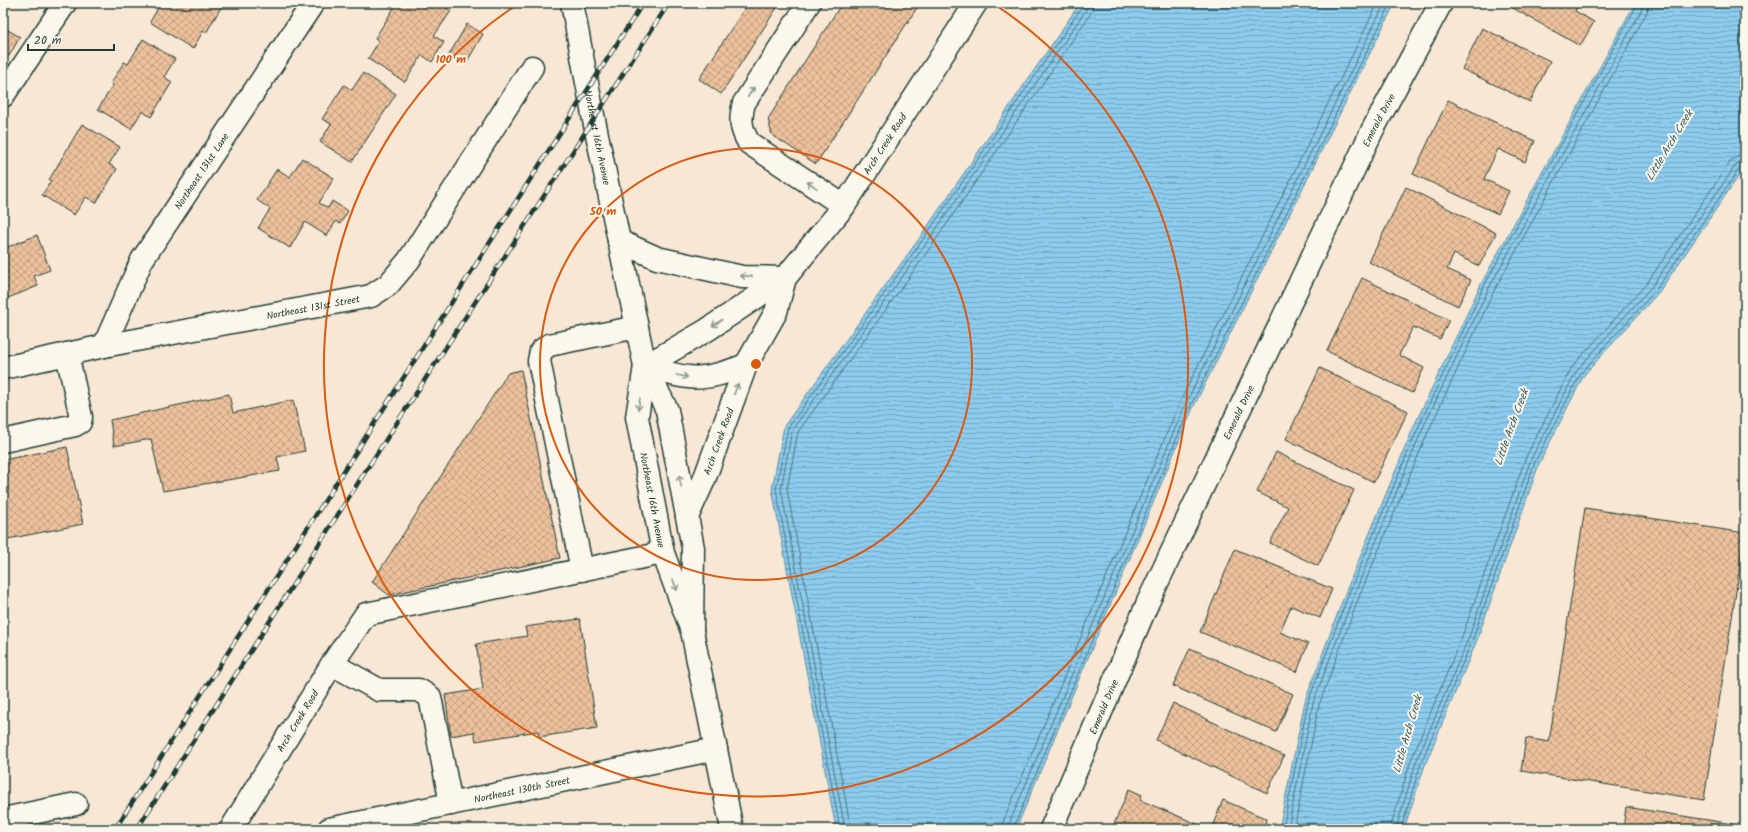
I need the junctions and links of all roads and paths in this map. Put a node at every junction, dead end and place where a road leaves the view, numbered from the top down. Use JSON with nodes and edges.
{"nodes":[{"id":1,"x":65,"y":3,"type":"edge"},
{"id":2,"x":313,"y":3,"type":"edge"},
{"id":3,"x":572,"y":3,"type":"edge"},
{"id":4,"x":809,"y":3,"type":"edge"},
{"id":5,"x":976,"y":3,"type":"edge"},
{"id":6,"x":1441,"y":3,"type":"edge"},
{"id":7,"x":532,"y":67,"type":"dead end"},
{"id":8,"x":3,"y":96,"type":"edge"},
{"id":9,"x":844,"y":206,"type":"junction"},
{"id":10,"x":619,"y":241,"type":"junction"},
{"id":11,"x":785,"y":278,"type":"junction"},
{"id":12,"x":637,"y":327,"type":"junction"},
{"id":13,"x":104,"y":346,"type":"junction"},
{"id":14,"x":67,"y":354,"type":"junction"},
{"id":15,"x":746,"y":365,"type":"junction"},
{"id":16,"x":645,"y":366,"type":"junction"},
{"id":17,"x":3,"y":368,"type":"edge"},
{"id":18,"x":3,"y":441,"type":"edge"},
{"id":19,"x":687,"y":517,"type":"junction"},
{"id":20,"x":664,"y":553,"type":"junction"},
{"id":21,"x":582,"y":570,"type":"junction"},
{"id":22,"x":692,"y":631,"type":"junction"},
{"id":23,"x":332,"y":664,"type":"junction"},
{"id":24,"x":716,"y":749,"type":"junction"},
{"id":25,"x":76,"y":804,"type":"dead end"},
{"id":26,"x":451,"y":804,"type":"junction"},
{"id":27,"x":3,"y":818,"type":"edge"},
{"id":28,"x":231,"y":829,"type":"edge"},
{"id":29,"x":329,"y":829,"type":"edge"},
{"id":30,"x":732,"y":829,"type":"edge"},
{"id":31,"x":1051,"y":829,"type":"edge"}],
"edges":[{"from":1,"to":8,"type":"street"},
{"from":2,"to":13,"type":"street","name":"Northeast 131st Lane"},
{"from":3,"to":10,"type":"street","name":"Northeast 16th Avenue"},
{"from":9,"to":4,"type":"street","one_way":true},
{"from":5,"to":9,"type":"street","name":"Arch Creek Road"},
{"from":6,"to":31,"type":"street","name":"Emerald Drive"},
{"from":7,"to":13,"type":"street","name":"Northeast 131st Street"},
{"from":9,"to":11,"type":"street","name":"Arch Creek Road"},
{"from":11,"to":10,"type":"street","one_way":true},
{"from":10,"to":12,"type":"street","name":"Northeast 16th Avenue"},
{"from":11,"to":15,"type":"street","name":"Arch Creek Road"},
{"from":11,"to":16,"type":"street","name":"Arch Creek Road","one_way":true},
{"from":12,"to":16,"type":"street","name":"Northeast 16th Avenue"},
{"from":12,"to":21,"type":"street"},
{"from":13,"to":14,"type":"street","name":"Northeast 131st Street"},
{"from":14,"to":17,"type":"street","name":"Northeast 131st Street"},
{"from":14,"to":18,"type":"street"},
{"from":16,"to":15,"type":"street","one_way":true},
{"from":19,"to":15,"type":"street","name":"Arch Creek Road","one_way":true},
{"from":19,"to":16,"type":"street","name":"Northeast 16th Avenue","one_way":true},
{"from":16,"to":20,"type":"street","name":"Northeast 16th Avenue","one_way":true},
{"from":19,"to":22,"type":"street","name":"Northeast 16th Avenue"},
{"from":20,"to":21,"type":"street"},
{"from":20,"to":22,"type":"street","name":"Northeast 16th Avenue","one_way":true},
{"from":21,"to":23,"type":"street","name":"Arch Creek Road"},
{"from":22,"to":24,"type":"street","name":"Northeast 16th Avenue"},
{"from":23,"to":26,"type":"street"},
{"from":23,"to":28,"type":"street","name":"Arch Creek Road"},
{"from":24,"to":26,"type":"street","name":"Northeast 130th Street"},
{"from":24,"to":30,"type":"street","name":"Northeast 16th Avenue"},
{"from":25,"to":27,"type":"street"},
{"from":26,"to":29,"type":"street","name":"Northeast 130th Street"}]}
